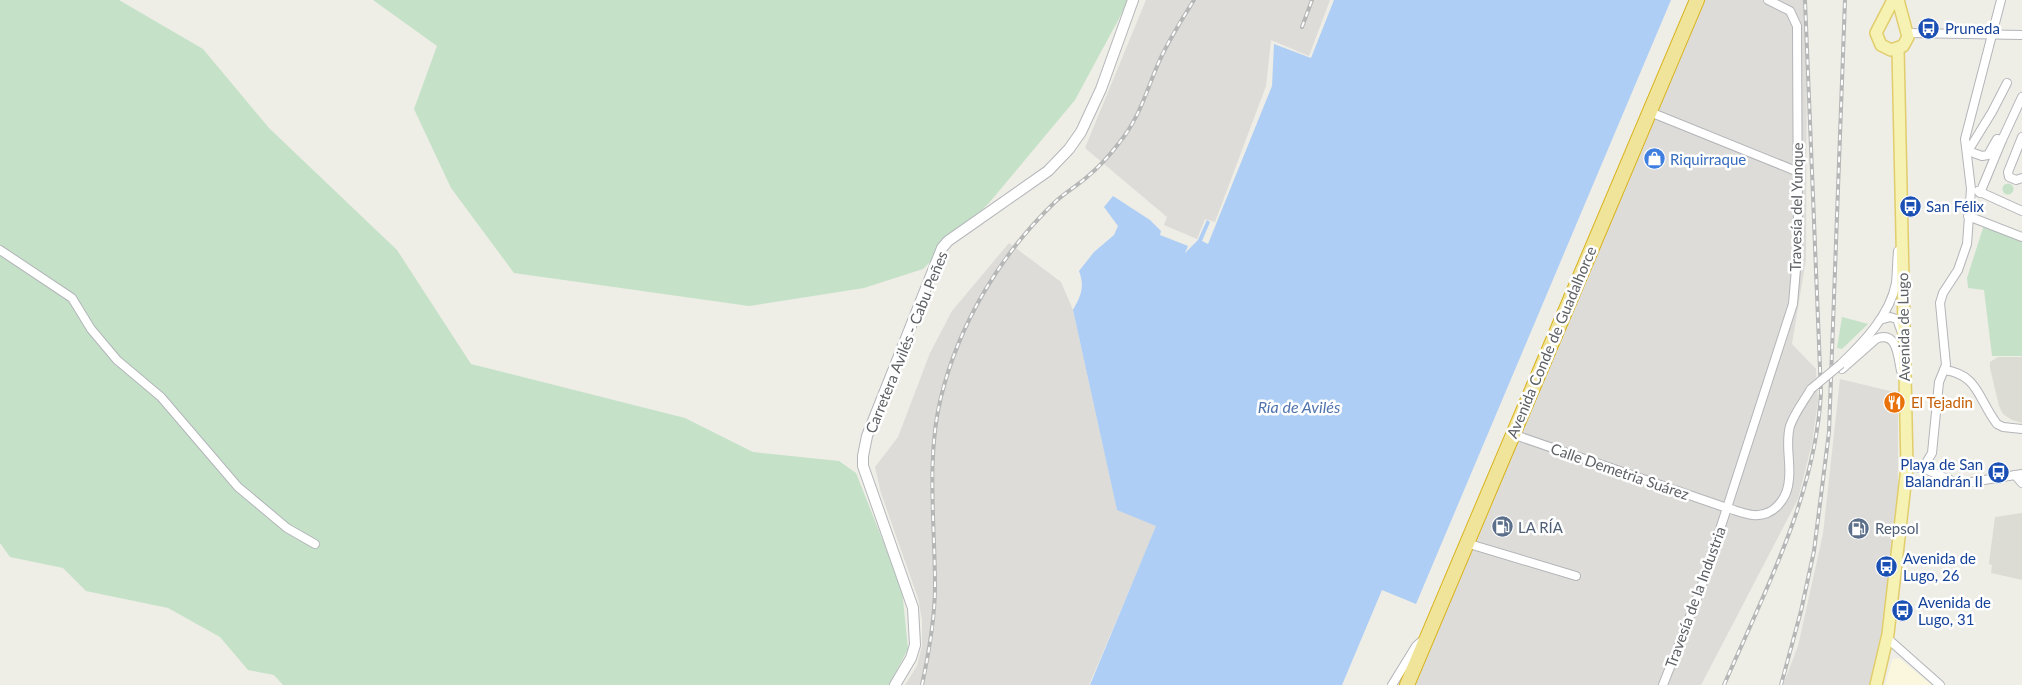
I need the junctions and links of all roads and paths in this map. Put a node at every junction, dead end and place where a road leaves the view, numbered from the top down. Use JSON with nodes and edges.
{"nodes":[{"id":1,"x":1133,"y":0,"type":"edge"},
{"id":2,"x":1697,"y":0,"type":"edge"},
{"id":3,"x":1768,"y":0,"type":"edge"},
{"id":4,"x":1893,"y":0,"type":"edge"},
{"id":5,"x":1898,"y":0,"type":"edge"},
{"id":6,"x":2001,"y":0,"type":"edge"},
{"id":7,"x":1884,"y":20,"type":"junction"},
{"id":8,"x":1907,"y":28,"type":"junction"},
{"id":9,"x":1992,"y":33,"type":"junction"},
{"id":10,"x":2022,"y":35,"type":"edge"},
{"id":11,"x":1885,"y":48,"type":"junction"},
{"id":12,"x":1898,"y":49,"type":"junction"},
{"id":13,"x":1898,"y":73,"type":"junction"},
{"id":14,"x":2007,"y":83,"type":"dead end"},
{"id":15,"x":2022,"y":97,"type":"edge"},
{"id":16,"x":1650,"y":112,"type":"junction"},
{"id":17,"x":2022,"y":138,"type":"edge"},
{"id":18,"x":2002,"y":140,"type":"junction"},
{"id":19,"x":1968,"y":151,"type":"junction"},
{"id":20,"x":1796,"y":171,"type":"junction"},
{"id":21,"x":2022,"y":178,"type":"edge"},
{"id":22,"x":1971,"y":189,"type":"junction"},
{"id":23,"x":1980,"y":192,"type":"junction"},
{"id":24,"x":1900,"y":207,"type":"junction"},
{"id":25,"x":2022,"y":211,"type":"edge"},
{"id":26,"x":1968,"y":216,"type":"junction"},
{"id":27,"x":2022,"y":237,"type":"edge"},
{"id":28,"x":0,"y":250,"type":"edge"},
{"id":29,"x":1880,"y":320,"type":"junction"},
{"id":30,"x":1903,"y":336,"type":"junction"},
{"id":31,"x":1842,"y":366,"type":"junction"},
{"id":32,"x":1944,"y":370,"type":"junction"},
{"id":33,"x":1904,"y":388,"type":"junction"},
{"id":34,"x":2022,"y":429,"type":"edge"},
{"id":35,"x":1512,"y":434,"type":"junction"},
{"id":36,"x":1907,"y":467,"type":"junction"},
{"id":37,"x":1923,"y":468,"type":"junction"},
{"id":38,"x":2018,"y":474,"type":"edge"},
{"id":39,"x":2022,"y":484,"type":"edge"},
{"id":40,"x":1727,"y":508,"type":"junction"},
{"id":41,"x":1466,"y":543,"type":"junction"},
{"id":42,"x":315,"y":544,"type":"dead end"},
{"id":43,"x":1576,"y":576,"type":"dead end"},
{"id":44,"x":1427,"y":637,"type":"junction"},
{"id":45,"x":1887,"y":638,"type":"junction"},
{"id":46,"x":895,"y":685,"type":"edge"},
{"id":47,"x":1392,"y":685,"type":"edge"},
{"id":48,"x":1406,"y":685,"type":"edge"},
{"id":49,"x":1663,"y":685,"type":"edge"},
{"id":50,"x":1876,"y":685,"type":"edge"},
{"id":51,"x":1940,"y":685,"type":"edge"}],
"edges":[{"from":1,"to":46,"type":"street","name":"Carretera Avilés - Cabu Peñes"},
{"from":2,"to":16,"type":"highway","name":"Avenida Conde de Guadalhorce"},
{"from":3,"to":20,"type":"street","name":"Travesía del Yunque"},
{"from":4,"to":7,"type":"main road"},
{"from":5,"to":8,"type":"main road"},
{"from":6,"to":9,"type":"street"},
{"from":7,"to":8,"type":"main road"},
{"from":7,"to":11,"type":"main road"},
{"from":8,"to":9,"type":"street"},
{"from":8,"to":12,"type":"main road"},
{"from":9,"to":10,"type":"street"},
{"from":9,"to":19,"type":"street"},
{"from":11,"to":12,"type":"main road"},
{"from":11,"to":13,"type":"main road"},
{"from":12,"to":13,"type":"main road","name":"Avenida de Lugo"},
{"from":13,"to":24,"type":"main road","name":"Avenida de Lugo"},
{"from":14,"to":19,"type":"street"},
{"from":15,"to":18,"type":"street"},
{"from":16,"to":20,"type":"street"},
{"from":16,"to":35,"type":"highway","name":"Avenida Conde de Guadalhorce"},
{"from":17,"to":21,"type":"street"},
{"from":18,"to":19,"type":"street"},
{"from":18,"to":23,"type":"street"},
{"from":19,"to":22,"type":"street"},
{"from":20,"to":40,"type":"street","name":"Travesía del Yunque"},
{"from":22,"to":23,"type":"street"},
{"from":22,"to":26,"type":"street"},
{"from":23,"to":25,"type":"street"},
{"from":24,"to":29,"type":"street","name":"Travesía de la Industria"},
{"from":24,"to":30,"type":"main road","name":"Avenida de Lugo"},
{"from":26,"to":27,"type":"street"},
{"from":26,"to":32,"type":"street"},
{"from":28,"to":42,"type":"street"},
{"from":29,"to":30,"type":"street"},
{"from":29,"to":31,"type":"street","name":"Travesía de la Industria"},
{"from":30,"to":33,"type":"main road","name":"Avenida de Lugo"},
{"from":31,"to":33,"type":"street","name":"Travesía de la Industria"},
{"from":31,"to":40,"type":"street","name":"Travesía de la Industria","bridge":true},
{"from":32,"to":34,"type":"street"},
{"from":32,"to":37,"type":"street"},
{"from":33,"to":36,"type":"main road","name":"Avenida de Lugo"},
{"from":35,"to":40,"type":"street","name":"Calle Demetria Suárez"},
{"from":35,"to":41,"type":"highway","name":"Avenida Conde de Guadalhorce"},
{"from":36,"to":37,"type":"street"},
{"from":36,"to":45,"type":"main road","name":"Avenida de Lugo"},
{"from":37,"to":38,"type":"street"},
{"from":38,"to":39,"type":"street"},
{"from":40,"to":49,"type":"street","name":"Travesía de la Industria"},
{"from":41,"to":43,"type":"street"},
{"from":41,"to":44,"type":"highway","name":"Avenida Conde de Guadalhorce"},
{"from":44,"to":47,"type":"street"},
{"from":44,"to":48,"type":"highway","name":"Avenida Conde de Guadalhorce"},
{"from":45,"to":50,"type":"main road","name":"Avenida de Lugo"},
{"from":45,"to":51,"type":"street"}]}
